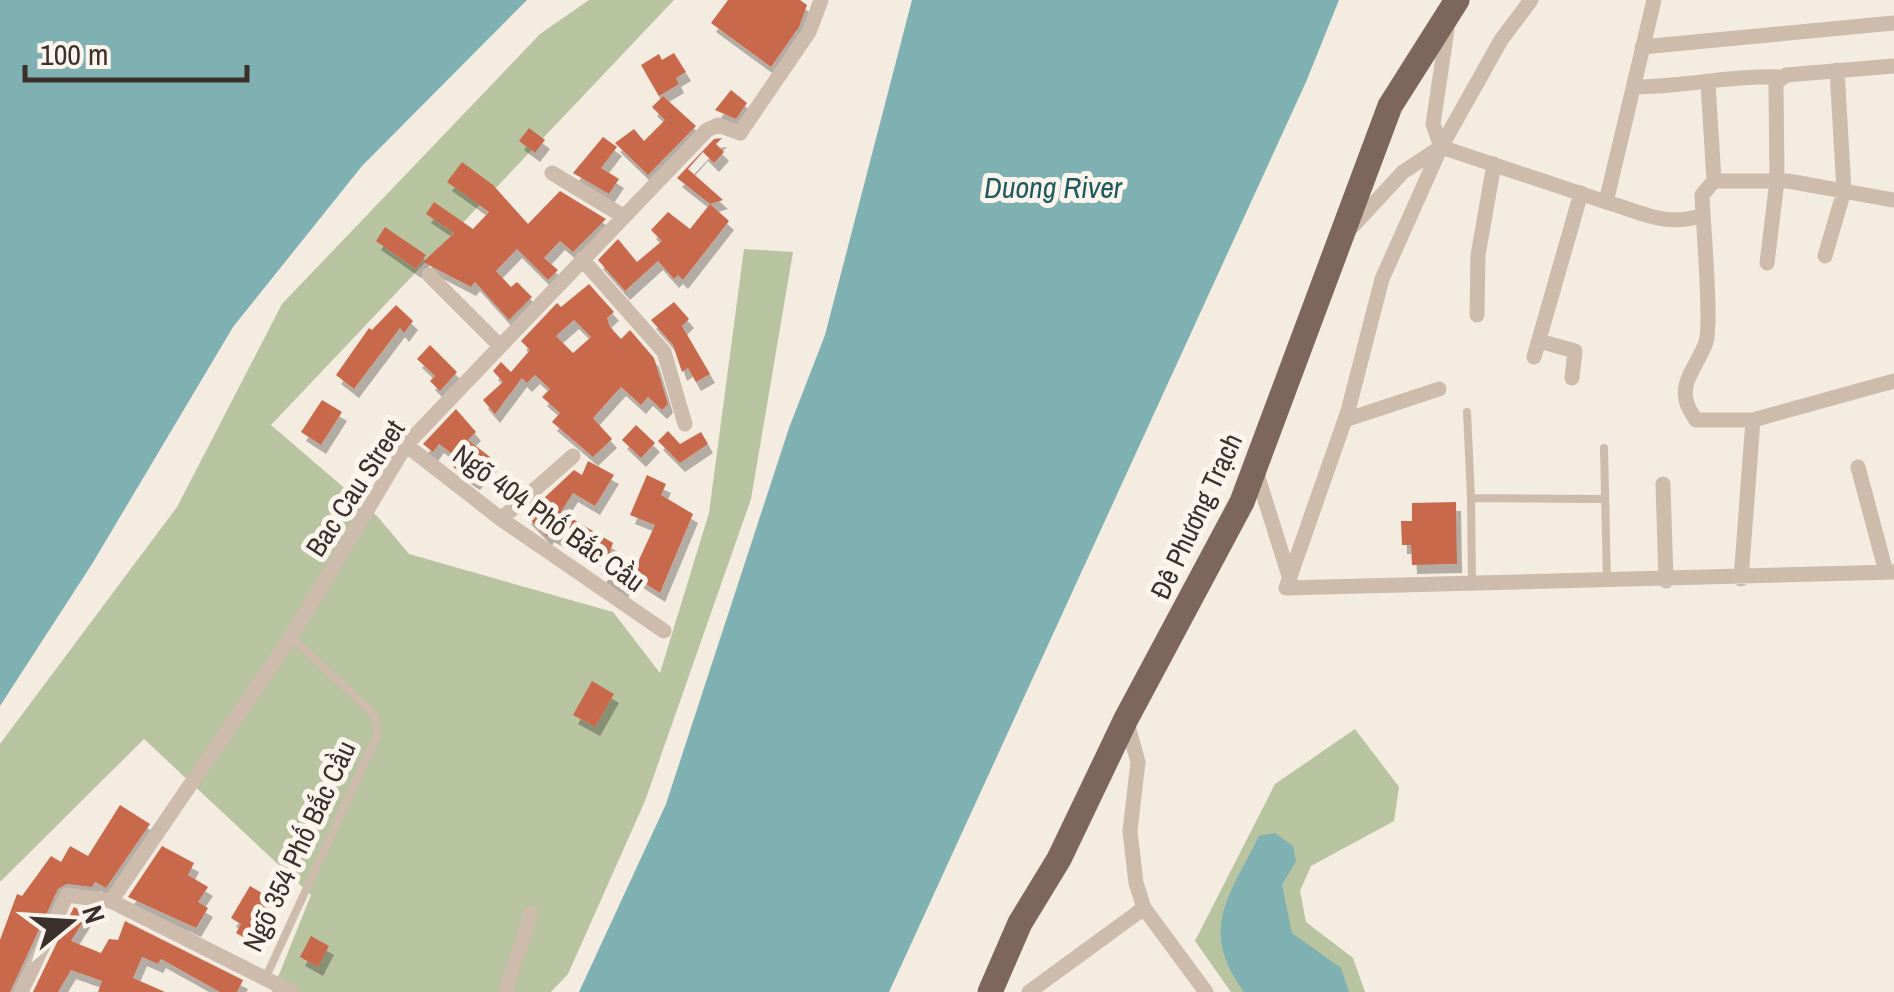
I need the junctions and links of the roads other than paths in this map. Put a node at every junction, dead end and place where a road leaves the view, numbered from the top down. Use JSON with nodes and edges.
{"nodes":[{"id":1,"x":821,"y":0,"type":"edge"},
{"id":2,"x":1457,"y":0,"type":"edge"},
{"id":3,"x":1531,"y":0,"type":"edge"},
{"id":4,"x":1654,"y":0,"type":"edge"},
{"id":5,"x":1894,"y":23,"type":"edge"},
{"id":6,"x":1642,"y":47,"type":"junction"},
{"id":7,"x":1894,"y":66,"type":"edge"},
{"id":8,"x":1837,"y":70,"type":"junction"},
{"id":9,"x":1780,"y":77,"type":"junction"},
{"id":10,"x":1708,"y":83,"type":"junction"},
{"id":11,"x":1634,"y":87,"type":"junction"},
{"id":12,"x":1441,"y":146,"type":"junction"},
{"id":13,"x":1494,"y":164,"type":"junction"},
{"id":14,"x":552,"y":173,"type":"dead end"},
{"id":15,"x":1777,"y":180,"type":"junction"},
{"id":16,"x":1714,"y":181,"type":"junction"},
{"id":17,"x":1844,"y":191,"type":"junction"},
{"id":18,"x":1581,"y":193,"type":"junction"},
{"id":19,"x":1894,"y":200,"type":"edge"},
{"id":20,"x":1606,"y":202,"type":"junction"},
{"id":21,"x":1703,"y":215,"type":"junction"},
{"id":22,"x":623,"y":216,"type":"junction"},
{"id":23,"x":1338,"y":245,"type":"junction"},
{"id":24,"x":1825,"y":256,"type":"dead end"},
{"id":25,"x":582,"y":259,"type":"junction"},
{"id":26,"x":1768,"y":263,"type":"dead end"},
{"id":27,"x":430,"y":276,"type":"dead end"},
{"id":28,"x":1477,"y":315,"type":"dead end"},
{"id":29,"x":498,"y":345,"type":"junction"},
{"id":30,"x":1572,"y":378,"type":"dead end"},
{"id":31,"x":1894,"y":381,"type":"edge"},
{"id":32,"x":1438,"y":389,"type":"dead end"},
{"id":33,"x":1467,"y":412,"type":"dead end"},
{"id":34,"x":1345,"y":420,"type":"junction"},
{"id":35,"x":1753,"y":420,"type":"junction"},
{"id":36,"x":685,"y":424,"type":"dead end"},
{"id":37,"x":406,"y":445,"type":"junction"},
{"id":38,"x":1604,"y":448,"type":"dead end"},
{"id":39,"x":573,"y":456,"type":"dead end"},
{"id":40,"x":1858,"y":467,"type":"dead end"},
{"id":41,"x":1255,"y":468,"type":"junction"},
{"id":42,"x":1664,"y":484,"type":"dead end"},
{"id":43,"x":1471,"y":498,"type":"junction"},
{"id":44,"x":1605,"y":498,"type":"junction"},
{"id":45,"x":501,"y":519,"type":"junction"},
{"id":46,"x":1890,"y":572,"type":"edge"},
{"id":47,"x":1290,"y":579,"type":"junction"},
{"id":48,"x":1741,"y":579,"type":"junction"},
{"id":49,"x":1666,"y":581,"type":"junction"},
{"id":50,"x":1607,"y":582,"type":"junction"},
{"id":51,"x":1472,"y":585,"type":"junction"},
{"id":52,"x":664,"y":631,"type":"dead end"},
{"id":53,"x":291,"y":637,"type":"junction"},
{"id":54,"x":1126,"y":719,"type":"junction"},
{"id":55,"x":112,"y":902,"type":"junction"},
{"id":56,"x":1144,"y":908,"type":"junction"},
{"id":57,"x":531,"y":913,"type":"dead end"},
{"id":58,"x":262,"y":986,"type":"edge"},
{"id":59,"x":21,"y":992,"type":"edge"},
{"id":60,"x":292,"y":992,"type":"edge"},
{"id":61,"x":506,"y":992,"type":"edge"},
{"id":62,"x":990,"y":992,"type":"edge"},
{"id":63,"x":1029,"y":992,"type":"edge"},
{"id":64,"x":1206,"y":992,"type":"edge"}],
"edges":[{"from":1,"to":22,"type":"street","name":"Bac Cau Street"},
{"from":2,"to":12,"type":"street"},
{"from":2,"to":23,"type":"main road","name":"Đê Phương Trạch"},
{"from":3,"to":12,"type":"street"},
{"from":4,"to":6,"type":"street"},
{"from":5,"to":6,"type":"street"},
{"from":6,"to":11,"type":"street"},
{"from":7,"to":8,"type":"street"},
{"from":8,"to":9,"type":"street"},
{"from":8,"to":17,"type":"street"},
{"from":9,"to":10,"type":"street"},
{"from":9,"to":15,"type":"street"},
{"from":10,"to":11,"type":"street"},
{"from":10,"to":16,"type":"street"},
{"from":11,"to":20,"type":"street"},
{"from":12,"to":13,"type":"street"},
{"from":12,"to":23,"type":"street"},
{"from":12,"to":34,"type":"street"},
{"from":13,"to":18,"type":"street"},
{"from":13,"to":28,"type":"street"},
{"from":14,"to":22,"type":"street"},
{"from":15,"to":16,"type":"street"},
{"from":15,"to":17,"type":"street"},
{"from":15,"to":26,"type":"street"},
{"from":16,"to":21,"type":"street"},
{"from":17,"to":19,"type":"street"},
{"from":17,"to":24,"type":"street"},
{"from":18,"to":20,"type":"street"},
{"from":18,"to":30,"type":"street"},
{"from":20,"to":21,"type":"street"},
{"from":21,"to":35,"type":"street"},
{"from":22,"to":25,"type":"street","name":"Bac Cau Street"},
{"from":23,"to":41,"type":"main road","name":"Đê Phương Trạch"},
{"from":25,"to":29,"type":"street","name":"Bac Cau Street"},
{"from":25,"to":36,"type":"street"},
{"from":27,"to":29,"type":"street"},
{"from":29,"to":37,"type":"street","name":"Bac Cau Street"},
{"from":31,"to":35,"type":"street"},
{"from":32,"to":34,"type":"street"},
{"from":33,"to":43,"type":"lane"},
{"from":34,"to":47,"type":"street"},
{"from":35,"to":48,"type":"street"},
{"from":37,"to":45,"type":"street","name":"Ngõ 404 Phố Bắc Cầu"},
{"from":37,"to":53,"type":"street","name":"Bac Cau Street"},
{"from":38,"to":44,"type":"lane"},
{"from":39,"to":45,"type":"street"},
{"from":40,"to":46,"type":"street"},
{"from":41,"to":47,"type":"street"},
{"from":41,"to":54,"type":"main road","name":"Đê Phương Trạch"},
{"from":42,"to":49,"type":"street"},
{"from":43,"to":44,"type":"lane"},
{"from":43,"to":51,"type":"lane"},
{"from":44,"to":50,"type":"lane"},
{"from":45,"to":52,"type":"street","name":"Ngõ 404 Phố Bắc Cầu"},
{"from":46,"to":48,"type":"street"},
{"from":47,"to":51,"type":"street"},
{"from":48,"to":49,"type":"street"},
{"from":49,"to":50,"type":"street"},
{"from":50,"to":51,"type":"street"},
{"from":53,"to":55,"type":"street","name":"Bac Cau Street"},
{"from":53,"to":58,"type":"lane","name":"Ngõ 354 Phố Bắc Cầu"},
{"from":54,"to":56,"type":"street"},
{"from":54,"to":62,"type":"main road","name":"Đê Phương Trạch"},
{"from":55,"to":58,"type":"street"},
{"from":55,"to":59,"type":"street"},
{"from":56,"to":63,"type":"street"},
{"from":56,"to":64,"type":"street"},
{"from":57,"to":61,"type":"street"},
{"from":58,"to":60,"type":"street"}]}
